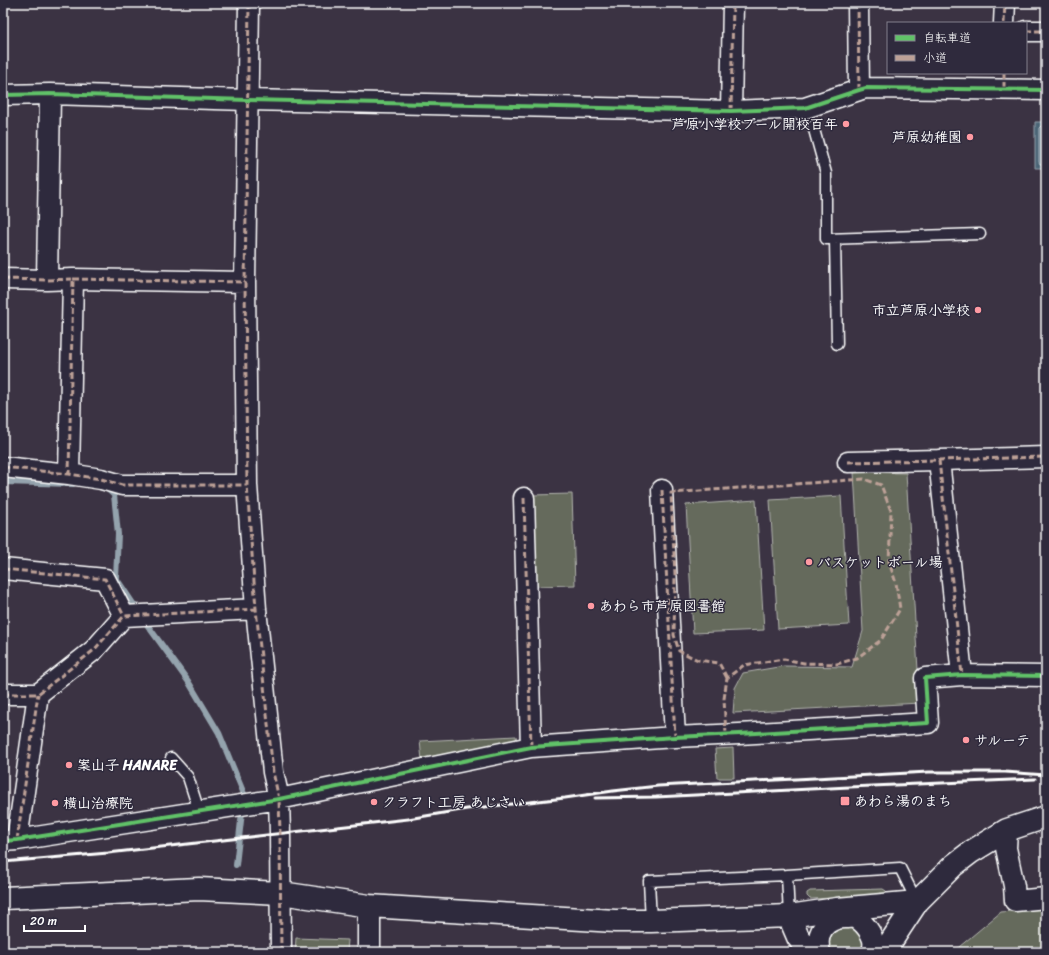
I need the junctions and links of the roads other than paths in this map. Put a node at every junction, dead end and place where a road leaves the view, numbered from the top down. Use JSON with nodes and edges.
{"nodes":[{"id":1,"x":249,"y":3,"type":"edge"},
{"id":2,"x":733,"y":3,"type":"edge"},
{"id":3,"x":858,"y":3,"type":"edge"},
{"id":4,"x":1005,"y":3,"type":"edge"},
{"id":5,"x":1004,"y":22,"type":"edge"},
{"id":6,"x":1027,"y":31,"type":"edge"},
{"id":7,"x":1046,"y":31,"type":"edge"},
{"id":8,"x":1004,"y":81,"type":"edge"},
{"id":9,"x":859,"y":90,"type":"junction"},
{"id":10,"x":1046,"y":90,"type":"edge"},
{"id":11,"x":50,"y":94,"type":"junction"},
{"id":12,"x":3,"y":95,"type":"edge"},
{"id":13,"x":247,"y":100,"type":"junction"},
{"id":14,"x":731,"y":111,"type":"junction"},
{"id":15,"x":813,"y":126,"type":"dead end"},
{"id":16,"x":980,"y":234,"type":"dead end"},
{"id":17,"x":835,"y":239,"type":"junction"},
{"id":18,"x":3,"y":279,"type":"edge"},
{"id":19,"x":73,"y":279,"type":"junction"},
{"id":20,"x":47,"y":280,"type":"junction"},
{"id":21,"x":245,"y":282,"type":"junction"},
{"id":22,"x":837,"y":344,"type":"dead end"},
{"id":23,"x":1046,"y":457,"type":"edge"},
{"id":24,"x":939,"y":460,"type":"junction"},
{"id":25,"x":848,"y":462,"type":"dead end"},
{"id":26,"x":3,"y":467,"type":"edge"},
{"id":27,"x":69,"y":474,"type":"junction"},
{"id":28,"x":247,"y":485,"type":"junction"},
{"id":29,"x":662,"y":490,"type":"dead end"},
{"id":30,"x":524,"y":498,"type":"dead end"},
{"id":31,"x":3,"y":569,"type":"edge"},
{"id":32,"x":256,"y":609,"type":"junction"},
{"id":33,"x":124,"y":616,"type":"junction"},
{"id":34,"x":962,"y":675,"type":"junction"},
{"id":35,"x":1046,"y":676,"type":"edge"},
{"id":36,"x":3,"y":694,"type":"edge"},
{"id":37,"x":38,"y":694,"type":"junction"},
{"id":38,"x":675,"y":737,"type":"junction"},
{"id":39,"x":531,"y":747,"type":"junction"},
{"id":40,"x":171,"y":758,"type":"dead end"},
{"id":41,"x":279,"y":799,"type":"junction"},
{"id":42,"x":199,"y":811,"type":"junction"},
{"id":43,"x":1046,"y":817,"type":"edge"},
{"id":44,"x":1007,"y":830,"type":"junction"},
{"id":45,"x":10,"y":840,"type":"edge"},
{"id":46,"x":787,"y":875,"type":"junction"},
{"id":47,"x":281,"y":893,"type":"junction"},
{"id":48,"x":3,"y":898,"type":"edge"},
{"id":49,"x":1046,"y":898,"type":"edge"},
{"id":50,"x":918,"y":902,"type":"junction"},
{"id":51,"x":369,"y":906,"type":"junction"},
{"id":52,"x":843,"y":914,"type":"junction"},
{"id":53,"x":789,"y":916,"type":"junction"},
{"id":54,"x":651,"y":921,"type":"junction"},
{"id":55,"x":281,"y":952,"type":"edge"},
{"id":56,"x":369,"y":952,"type":"edge"},
{"id":57,"x":808,"y":952,"type":"edge"},
{"id":58,"x":820,"y":952,"type":"edge"},
{"id":59,"x":872,"y":952,"type":"edge"},
{"id":60,"x":884,"y":952,"type":"edge"}],
"edges":[{"from":1,"to":13,"type":"street"},
{"from":2,"to":14,"type":"street"},
{"from":3,"to":9,"type":"street"},
{"from":4,"to":5,"type":"street"},
{"from":6,"to":7,"type":"street"},
{"from":8,"to":9,"type":"street"},
{"from":8,"to":10,"type":"street"},
{"from":9,"to":14,"type":"street"},
{"from":11,"to":12,"type":"street"},
{"from":11,"to":13,"type":"street"},
{"from":11,"to":20,"type":"street"},
{"from":13,"to":14,"type":"street"},
{"from":13,"to":21,"type":"street"},
{"from":15,"to":17,"type":"lane"},
{"from":16,"to":17,"type":"lane"},
{"from":17,"to":22,"type":"lane"},
{"from":18,"to":20,"type":"street"},
{"from":19,"to":20,"type":"street"},
{"from":19,"to":21,"type":"street"},
{"from":19,"to":27,"type":"street"},
{"from":21,"to":28,"type":"street"},
{"from":23,"to":24,"type":"street"},
{"from":24,"to":25,"type":"street"},
{"from":24,"to":34,"type":"street"},
{"from":26,"to":27,"type":"street"},
{"from":27,"to":28,"type":"street"},
{"from":28,"to":32,"type":"street"},
{"from":29,"to":38,"type":"street"},
{"from":30,"to":39,"type":"street"},
{"from":31,"to":33,"type":"street"},
{"from":32,"to":33,"type":"street"},
{"from":32,"to":41,"type":"street"},
{"from":33,"to":37,"type":"street"},
{"from":34,"to":35,"type":"street"},
{"from":34,"to":38,"type":"street"},
{"from":36,"to":37,"type":"street"},
{"from":37,"to":45,"type":"street"},
{"from":38,"to":39,"type":"street"},
{"from":39,"to":41,"type":"street"},
{"from":40,"to":42,"type":"lane"},
{"from":41,"to":42,"type":"street"},
{"from":41,"to":47,"type":"street"},
{"from":42,"to":45,"type":"street"},
{"from":43,"to":44,"type":"street"},
{"from":44,"to":49,"type":"street"},
{"from":44,"to":50,"type":"street"},
{"from":46,"to":50,"type":"lane"},
{"from":46,"to":53,"type":"lane"},
{"from":46,"to":54,"type":"lane"},
{"from":47,"to":48,"type":"street"},
{"from":47,"to":51,"type":"street"},
{"from":47,"to":55,"type":"street"},
{"from":50,"to":52,"type":"street"},
{"from":50,"to":60,"type":"street"},
{"from":51,"to":54,"type":"street"},
{"from":51,"to":56,"type":"street"},
{"from":52,"to":53,"type":"street"},
{"from":52,"to":58,"type":"street"},
{"from":52,"to":59,"type":"street"},
{"from":53,"to":54,"type":"street"},
{"from":53,"to":57,"type":"street"}]}
